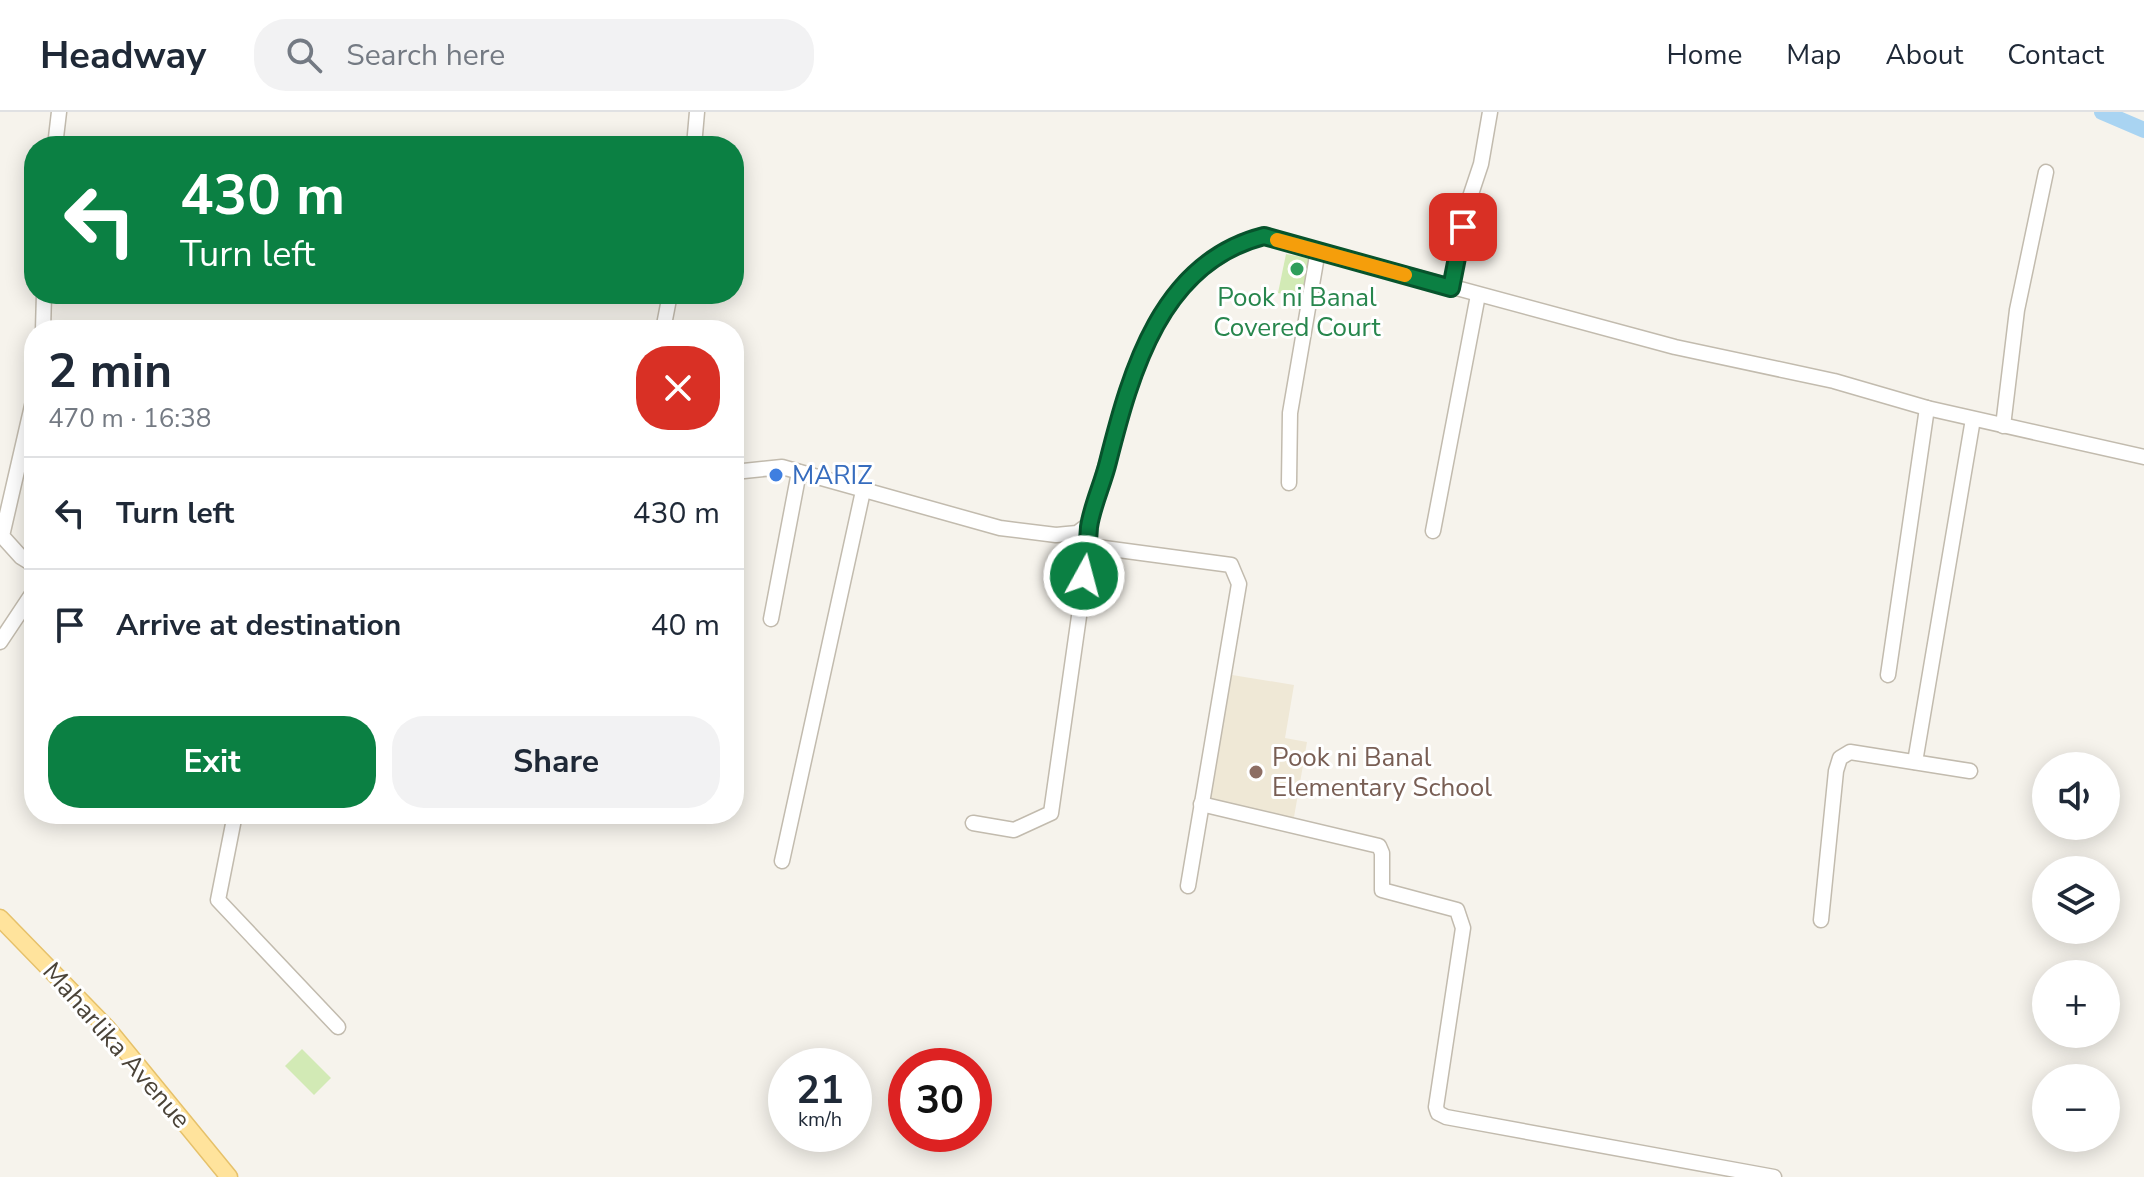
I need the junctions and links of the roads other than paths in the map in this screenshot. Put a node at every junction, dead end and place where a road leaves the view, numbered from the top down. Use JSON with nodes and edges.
{"nodes":[{"id":1,"x":59,"y":112,"type":"edge"},
{"id":2,"x":697,"y":112,"type":"edge"},
{"id":3,"x":1490,"y":112,"type":"edge"},
{"id":4,"x":56,"y":136,"type":"edge"},
{"id":5,"x":695,"y":136,"type":"edge"},
{"id":6,"x":2046,"y":172,"type":"dead end"},
{"id":7,"x":1318,"y":250,"type":"junction"},
{"id":8,"x":1451,"y":288,"type":"junction"},
{"id":9,"x":1478,"y":295,"type":"junction"},
{"id":10,"x":1927,"y":408,"type":"junction"},
{"id":11,"x":1973,"y":419,"type":"junction"},
{"id":12,"x":2003,"y":426,"type":"junction"},
{"id":13,"x":24,"y":440,"type":"edge"},
{"id":14,"x":2144,"y":457,"type":"edge"},
{"id":15,"x":744,"y":471,"type":"edge"},
{"id":16,"x":799,"y":472,"type":"junction"},
{"id":17,"x":1289,"y":483,"type":"dead end"},
{"id":18,"x":863,"y":491,"type":"junction"},
{"id":19,"x":1089,"y":524,"type":"junction"},
{"id":20,"x":1433,"y":531,"type":"dead end"},
{"id":21,"x":1059,"y":535,"type":"junction"},
{"id":22,"x":1089,"y":546,"type":"junction"},
{"id":23,"x":24,"y":559,"type":"edge"},
{"id":24,"x":24,"y":606,"type":"edge"},
{"id":25,"x":771,"y":619,"type":"dead end"},
{"id":26,"x":0,"y":642,"type":"edge"},
{"id":27,"x":1888,"y":675,"type":"dead end"},
{"id":28,"x":1915,"y":762,"type":"junction"},
{"id":29,"x":1970,"y":771,"type":"dead end"},
{"id":30,"x":1201,"y":804,"type":"junction"},
{"id":31,"x":973,"y":823,"type":"dead end"},
{"id":32,"x":233,"y":824,"type":"edge"},
{"id":33,"x":782,"y":861,"type":"dead end"},
{"id":34,"x":1188,"y":886,"type":"dead end"},
{"id":35,"x":0,"y":918,"type":"edge"},
{"id":36,"x":1821,"y":920,"type":"dead end"},
{"id":37,"x":338,"y":1027,"type":"dead end"},
{"id":38,"x":229,"y":1177,"type":"edge"},
{"id":39,"x":1774,"y":1177,"type":"edge"}],
"edges":[{"from":1,"to":4,"type":"street"},
{"from":2,"to":5,"type":"street"},
{"from":3,"to":8,"type":"street"},
{"from":6,"to":12,"type":"street"},
{"from":7,"to":8,"type":"street"},
{"from":7,"to":17,"type":"street"},
{"from":7,"to":19,"type":"street"},
{"from":8,"to":9,"type":"street"},
{"from":9,"to":10,"type":"street"},
{"from":9,"to":20,"type":"street"},
{"from":10,"to":11,"type":"street"},
{"from":10,"to":27,"type":"street"},
{"from":11,"to":12,"type":"street"},
{"from":11,"to":28,"type":"street"},
{"from":12,"to":14,"type":"street"},
{"from":13,"to":23,"type":"street"},
{"from":15,"to":16,"type":"street"},
{"from":16,"to":18,"type":"street"},
{"from":16,"to":25,"type":"street"},
{"from":18,"to":21,"type":"street"},
{"from":18,"to":33,"type":"street"},
{"from":19,"to":21,"type":"street"},
{"from":19,"to":22,"type":"street"},
{"from":21,"to":22,"type":"street"},
{"from":22,"to":30,"type":"street"},
{"from":22,"to":31,"type":"street"},
{"from":24,"to":26,"type":"street"},
{"from":28,"to":29,"type":"street"},
{"from":28,"to":36,"type":"street"},
{"from":30,"to":34,"type":"street"},
{"from":30,"to":39,"type":"street"},
{"from":32,"to":37,"type":"street"},
{"from":35,"to":38,"type":"main road","name":"Maharlika Avenue"}]}
